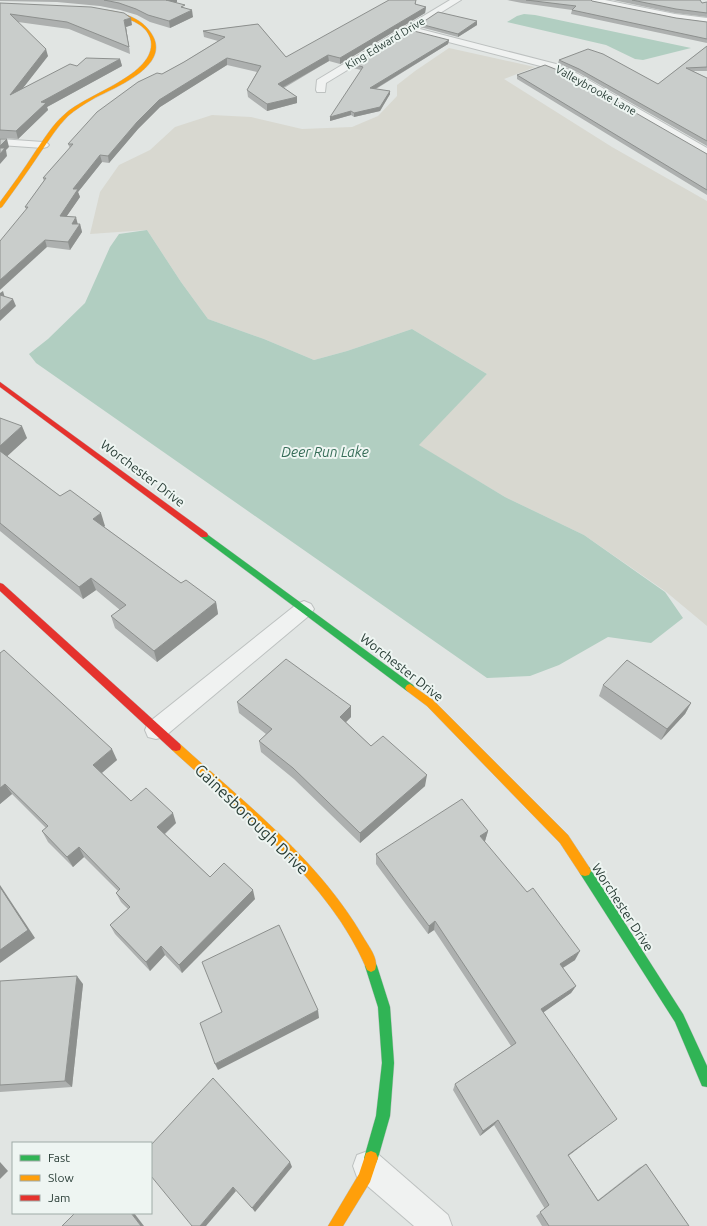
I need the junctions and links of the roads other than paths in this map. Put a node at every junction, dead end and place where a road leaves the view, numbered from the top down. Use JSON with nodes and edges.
{"nodes":[{"id":1,"x":456,"y":0,"type":"edge"},
{"id":2,"x":592,"y":0,"type":"edge"},
{"id":3,"x":93,"y":9,"type":"edge"},
{"id":4,"x":707,"y":21,"type":"edge"},
{"id":5,"x":408,"y":30,"type":"junction"},
{"id":6,"x":321,"y":90,"type":"dead end"},
{"id":7,"x":0,"y":142,"type":"edge"},
{"id":8,"x":43,"y":145,"type":"junction"},
{"id":9,"x":707,"y":153,"type":"edge"},
{"id":10,"x":0,"y":206,"type":"edge"},
{"id":11,"x":0,"y":384,"type":"edge"},
{"id":12,"x":0,"y":586,"type":"edge"},
{"id":13,"x":304,"y":609,"type":"junction"},
{"id":14,"x":156,"y":730,"type":"junction"},
{"id":15,"x":707,"y":1080,"type":"edge"},
{"id":16,"x":368,"y":1166,"type":"junction"},
{"id":17,"x":335,"y":1226,"type":"edge"},
{"id":18,"x":436,"y":1226,"type":"edge"}],
"edges":[{"from":1,"to":5,"type":"street","name":"King Edward Drive"},
{"from":2,"to":4,"type":"street"},
{"from":3,"to":8,"type":"street"},
{"from":5,"to":6,"type":"street","name":"King Edward Drive"},
{"from":5,"to":9,"type":"street","name":"Valleybrooke Lane"},
{"from":7,"to":8,"type":"street"},
{"from":8,"to":10,"type":"street"},
{"from":11,"to":13,"type":"street","name":"Worchester Drive"},
{"from":12,"to":14,"type":"street","name":"Gainesborough Drive"},
{"from":13,"to":14,"type":"street"},
{"from":13,"to":15,"type":"street","name":"Worchester Drive"},
{"from":14,"to":16,"type":"street","name":"Gainesborough Drive"},
{"from":16,"to":17,"type":"street","name":"Gainesborough Drive"},
{"from":16,"to":18,"type":"street"}]}
